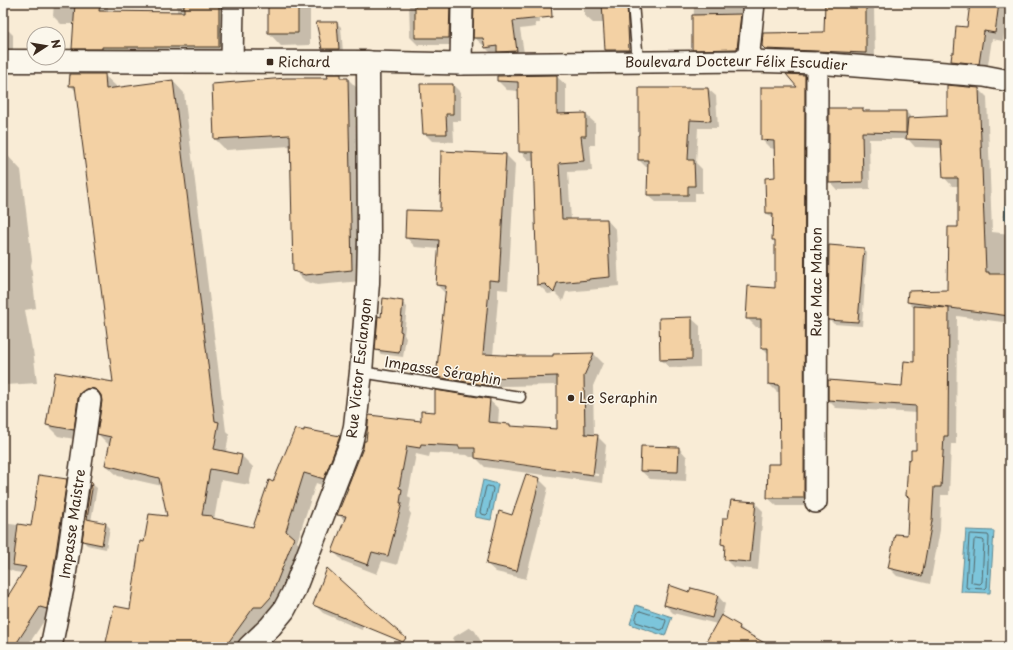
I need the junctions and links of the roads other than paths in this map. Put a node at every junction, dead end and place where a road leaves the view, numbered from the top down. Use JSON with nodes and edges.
{"nodes":[{"id":1,"x":233,"y":3,"type":"edge"},
{"id":2,"x":462,"y":3,"type":"edge"},
{"id":3,"x":633,"y":3,"type":"edge"},
{"id":4,"x":754,"y":3,"type":"edge"},
{"id":5,"x":3,"y":61,"type":"edge"},
{"id":6,"x":748,"y":61,"type":"junction"},
{"id":7,"x":232,"y":62,"type":"junction"},
{"id":8,"x":368,"y":62,"type":"junction"},
{"id":9,"x":638,"y":62,"type":"junction"},
{"id":10,"x":817,"y":63,"type":"junction"},
{"id":11,"x":461,"y":64,"type":"junction"},
{"id":12,"x":1010,"y":81,"type":"edge"},
{"id":13,"x":361,"y":372,"type":"junction"},
{"id":14,"x":520,"y":397,"type":"dead end"},
{"id":15,"x":90,"y":400,"type":"dead end"},
{"id":16,"x":816,"y":502,"type":"dead end"},
{"id":17,"x":51,"y":647,"type":"edge"},
{"id":18,"x":249,"y":647,"type":"edge"}],
"edges":[{"from":1,"to":7,"type":"street"},
{"from":2,"to":11,"type":"street"},
{"from":3,"to":9,"type":"lane"},
{"from":4,"to":6,"type":"street"},
{"from":5,"to":7,"type":"main road"},
{"from":6,"to":9,"type":"street","name":"Boulevard Docteur Félix Escudier"},
{"from":6,"to":10,"type":"street","name":"Boulevard Docteur Félix Escudier"},
{"from":7,"to":8,"type":"main road"},
{"from":8,"to":11,"type":"street","name":"Boulevard Docteur Félix Escudier"},
{"from":8,"to":13,"type":"main road","name":"Rue Victor Esclangon"},
{"from":9,"to":11,"type":"street","name":"Boulevard Docteur Félix Escudier"},
{"from":10,"to":12,"type":"street","name":"Boulevard Docteur Félix Escudier"},
{"from":10,"to":16,"type":"street","name":"Rue Mac Mahon"},
{"from":13,"to":14,"type":"lane","name":"Impasse Séraphin"},
{"from":13,"to":18,"type":"main road","name":"Rue Victor Esclangon"},
{"from":15,"to":17,"type":"street","name":"Impasse Maistre"}]}
